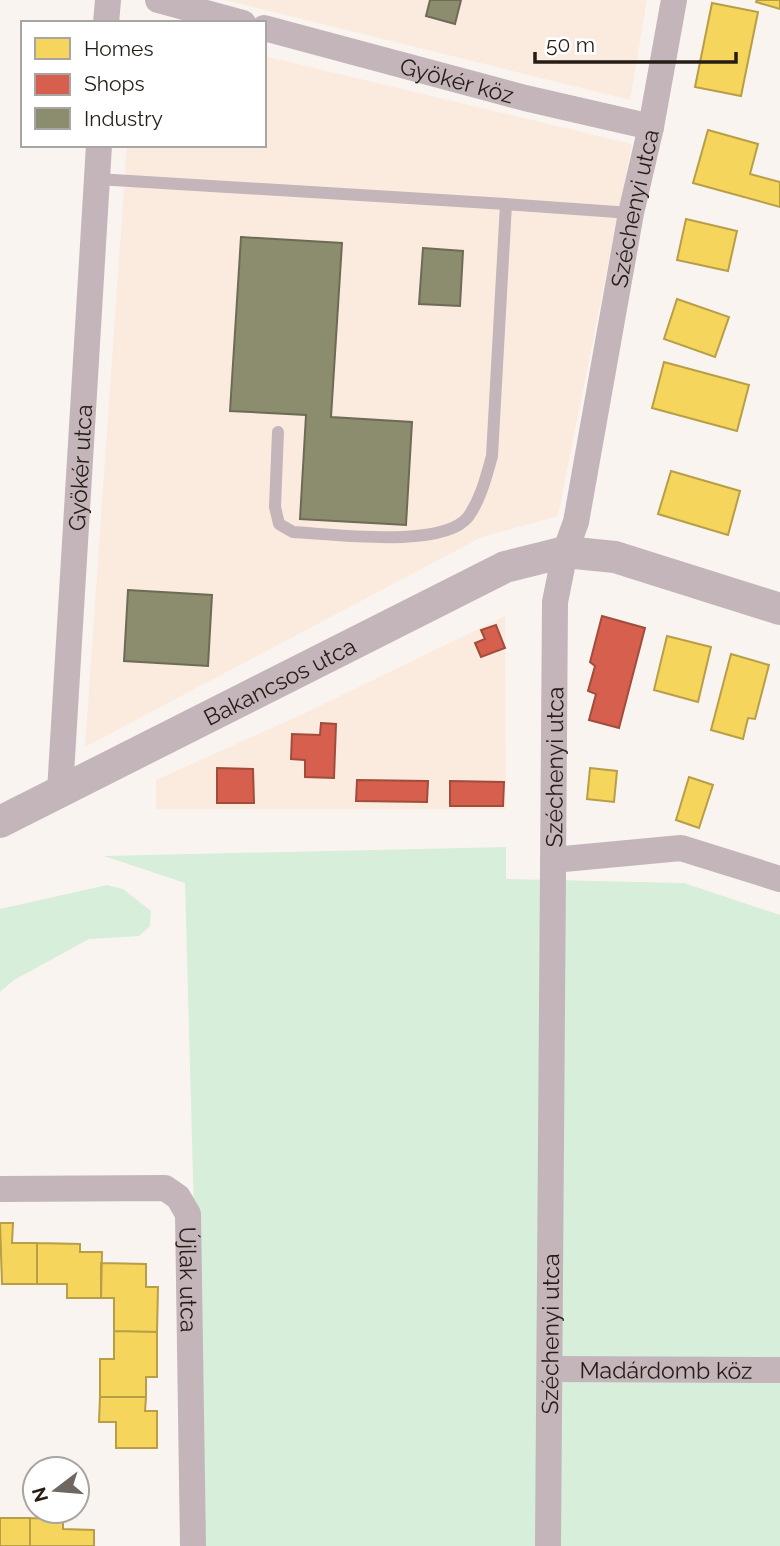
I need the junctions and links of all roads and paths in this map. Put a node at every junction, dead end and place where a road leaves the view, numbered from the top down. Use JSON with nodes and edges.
{"nodes":[{"id":1,"x":108,"y":0,"type":"edge"},
{"id":2,"x":158,"y":0,"type":"edge"},
{"id":3,"x":674,"y":0,"type":"edge"},
{"id":4,"x":106,"y":21,"type":"edge"},
{"id":5,"x":236,"y":21,"type":"edge"},
{"id":6,"x":266,"y":29,"type":"edge"},
{"id":7,"x":651,"y":127,"type":"junction"},
{"id":8,"x":99,"y":147,"type":"edge"},
{"id":9,"x":97,"y":179,"type":"junction"},
{"id":10,"x":506,"y":204,"type":"junction"},
{"id":11,"x":631,"y":214,"type":"junction"},
{"id":12,"x":278,"y":432,"type":"dead end"},
{"id":13,"x":565,"y":552,"type":"junction"},
{"id":14,"x":780,"y":609,"type":"edge"},
{"id":15,"x":60,"y":790,"type":"junction"},
{"id":16,"x":0,"y":822,"type":"edge"},
{"id":17,"x":553,"y":860,"type":"junction"},
{"id":18,"x":780,"y":880,"type":"edge"},
{"id":19,"x":0,"y":1189,"type":"edge"},
{"id":20,"x":550,"y":1369,"type":"junction"},
{"id":21,"x":780,"y":1370,"type":"edge"},
{"id":22,"x":193,"y":1546,"type":"edge"},
{"id":23,"x":548,"y":1546,"type":"edge"}],
"edges":[{"from":1,"to":4,"type":"street"},
{"from":2,"to":5,"type":"street"},
{"from":3,"to":7,"type":"street","name":"Széchenyi utca"},
{"from":6,"to":7,"type":"street","name":"Gyökér köz"},
{"from":7,"to":11,"type":"street","name":"Széchenyi utca"},
{"from":8,"to":9,"type":"street","name":"Gyökér utca"},
{"from":9,"to":10,"type":"lane"},
{"from":9,"to":15,"type":"street","name":"Gyökér utca"},
{"from":10,"to":11,"type":"lane"},
{"from":10,"to":12,"type":"lane"},
{"from":11,"to":13,"type":"street","name":"Széchenyi utca"},
{"from":13,"to":14,"type":"street","name":"Bakancsos utca"},
{"from":13,"to":15,"type":"street","name":"Bakancsos utca"},
{"from":13,"to":17,"type":"street","name":"Széchenyi utca"},
{"from":15,"to":16,"type":"street","name":"Bakancsos utca"},
{"from":17,"to":18,"type":"street"},
{"from":17,"to":20,"type":"street","name":"Széchenyi utca"},
{"from":19,"to":22,"type":"street","name":"Újlak utca"},
{"from":20,"to":21,"type":"street","name":"Madárdomb köz"},
{"from":20,"to":23,"type":"street","name":"Széchenyi utca"}]}
